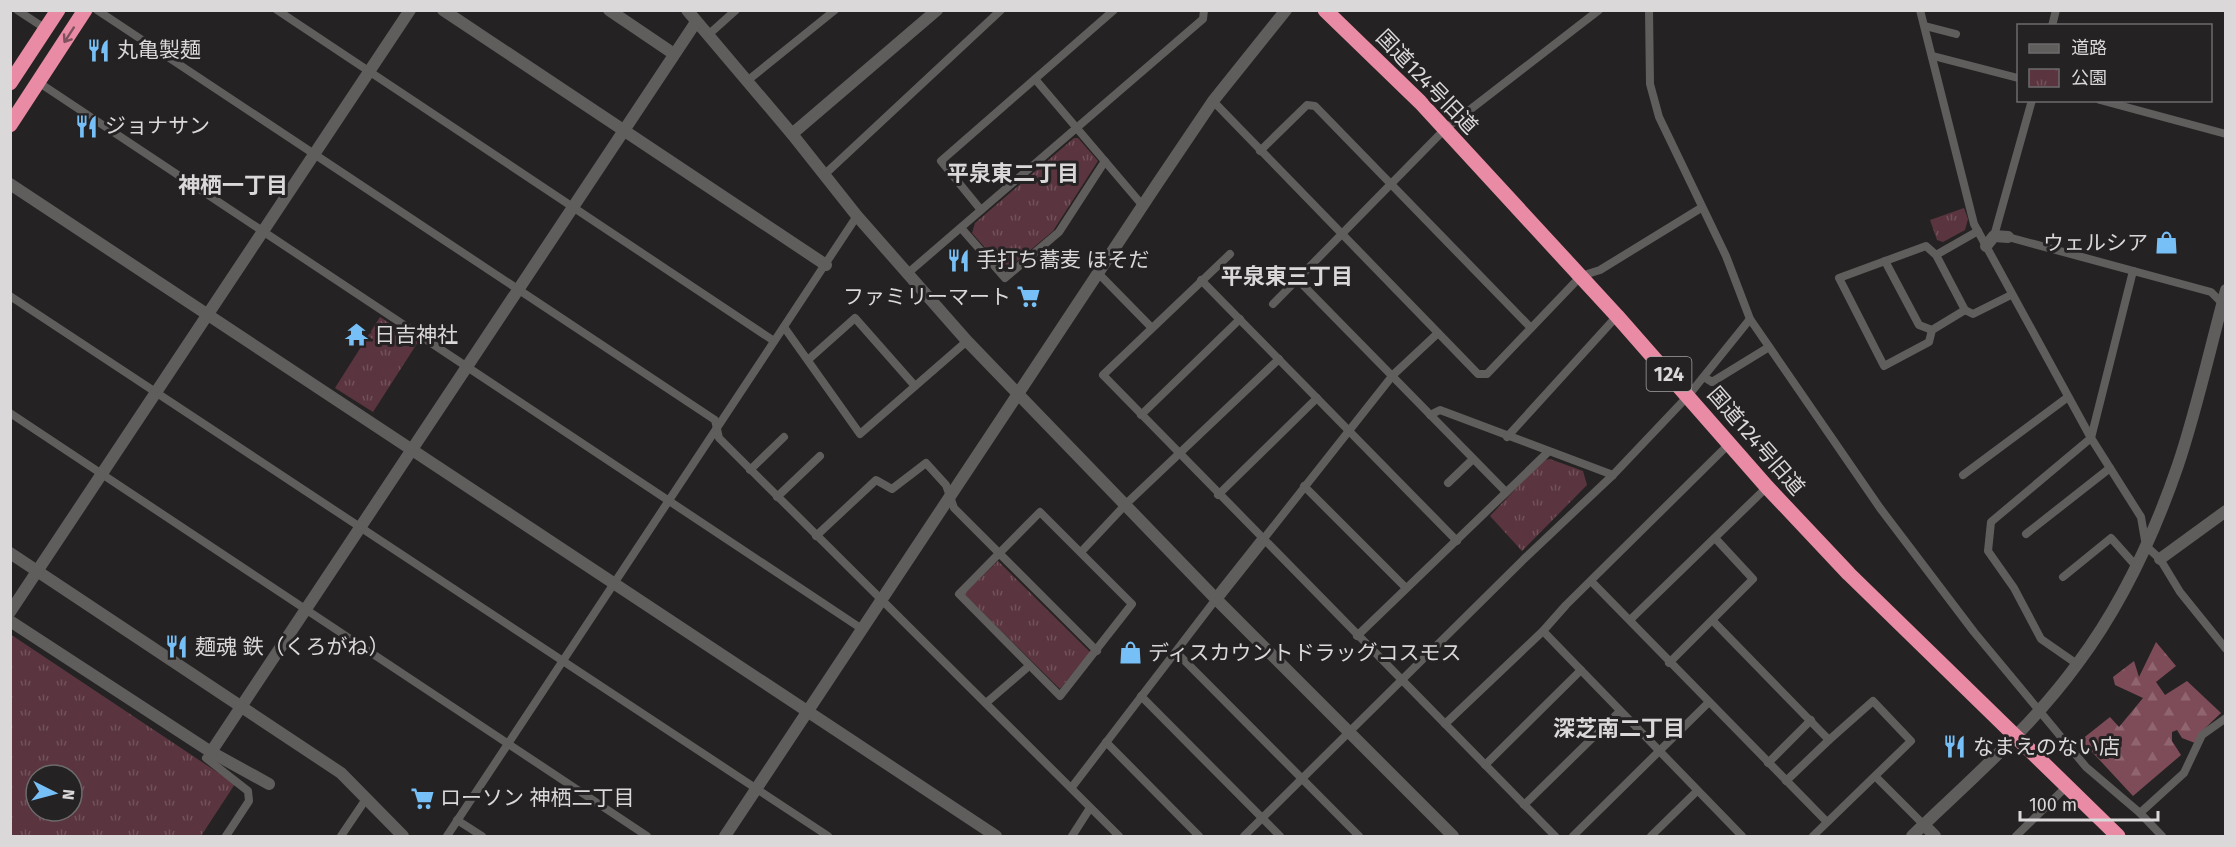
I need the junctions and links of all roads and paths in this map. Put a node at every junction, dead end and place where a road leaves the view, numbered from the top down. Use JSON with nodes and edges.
{"nodes":[{"id":1,"x":17,"y":10,"type":"edge"},
{"id":2,"x":58,"y":10,"type":"edge"},
{"id":3,"x":85,"y":10,"type":"edge"},
{"id":4,"x":98,"y":10,"type":"edge"},
{"id":5,"x":277,"y":10,"type":"edge"},
{"id":6,"x":410,"y":10,"type":"edge"},
{"id":7,"x":443,"y":10,"type":"edge"},
{"id":8,"x":609,"y":10,"type":"edge"},
{"id":9,"x":687,"y":10,"type":"edge"},
{"id":10,"x":736,"y":10,"type":"edge"},
{"id":11,"x":835,"y":10,"type":"edge"},
{"id":12,"x":937,"y":10,"type":"edge"},
{"id":13,"x":1001,"y":10,"type":"edge"},
{"id":14,"x":1114,"y":10,"type":"edge"},
{"id":15,"x":1204,"y":10,"type":"edge"},
{"id":16,"x":1286,"y":10,"type":"edge"},
{"id":17,"x":1325,"y":10,"type":"edge"},
{"id":18,"x":1599,"y":10,"type":"edge"},
{"id":19,"x":1649,"y":10,"type":"edge"},
{"id":20,"x":1920,"y":10,"type":"edge"},
{"id":21,"x":696,"y":22,"type":"junction"},
{"id":22,"x":1925,"y":26,"type":"junction"},
{"id":23,"x":46,"y":29,"type":"junction"},
{"id":24,"x":1956,"y":34,"type":"dead end"},
{"id":25,"x":708,"y":35,"type":"junction"},
{"id":26,"x":674,"y":54,"type":"junction"},
{"id":27,"x":1933,"y":56,"type":"junction"},
{"id":28,"x":370,"y":72,"type":"junction"},
{"id":29,"x":2017,"y":77,"type":"edge"},
{"id":30,"x":1035,"y":79,"type":"junction"},
{"id":31,"x":747,"y":81,"type":"junction"},
{"id":32,"x":38,"y":82,"type":"junction"},
{"id":33,"x":10,"y":83,"type":"edge"},
{"id":34,"x":1214,"y":101,"type":"junction"},
{"id":35,"x":2031,"y":102,"type":"edge"},
{"id":36,"x":2107,"y":102,"type":"edge"},
{"id":37,"x":10,"y":125,"type":"edge"},
{"id":38,"x":1077,"y":128,"type":"junction"},
{"id":39,"x":1445,"y":129,"type":"junction"},
{"id":40,"x":625,"y":130,"type":"junction"},
{"id":41,"x":792,"y":134,"type":"junction"},
{"id":42,"x":2226,"y":134,"type":"edge"},
{"id":43,"x":1260,"y":151,"type":"junction"},
{"id":44,"x":315,"y":154,"type":"junction"},
{"id":45,"x":1105,"y":161,"type":"junction"},
{"id":46,"x":824,"y":175,"type":"junction"},
{"id":47,"x":1392,"y":183,"type":"junction"},
{"id":48,"x":10,"y":184,"type":"edge"},
{"id":49,"x":1143,"y":206,"type":"junction"},
{"id":50,"x":572,"y":207,"type":"junction"},
{"id":51,"x":1701,"y":208,"type":"junction"},
{"id":52,"x":981,"y":210,"type":"junction"},
{"id":53,"x":858,"y":216,"type":"junction"},
{"id":54,"x":961,"y":228,"type":"junction"},
{"id":55,"x":265,"y":231,"type":"junction"},
{"id":56,"x":1978,"y":231,"type":"junction"},
{"id":57,"x":1342,"y":233,"type":"junction"},
{"id":58,"x":1994,"y":236,"type":"junction"},
{"id":59,"x":2008,"y":237,"type":"joint"},
{"id":60,"x":1986,"y":246,"type":"junction"},
{"id":61,"x":1230,"y":254,"type":"dead end"},
{"id":62,"x":1936,"y":255,"type":"junction"},
{"id":63,"x":1886,"y":261,"type":"junction"},
{"id":64,"x":826,"y":265,"type":"junction"},
{"id":65,"x":2133,"y":271,"type":"junction"},
{"id":66,"x":908,"y":273,"type":"junction"},
{"id":67,"x":1098,"y":274,"type":"junction"},
{"id":68,"x":1581,"y":276,"type":"junction"},
{"id":69,"x":1201,"y":280,"type":"junction"},
{"id":70,"x":1298,"y":280,"type":"junction"},
{"id":71,"x":518,"y":288,"type":"junction"},
{"id":72,"x":2011,"y":295,"type":"junction"},
{"id":73,"x":10,"y":296,"type":"edge"},
{"id":74,"x":2224,"y":300,"type":"edge"},
{"id":75,"x":1274,"y":304,"type":"dead end"},
{"id":76,"x":1965,"y":310,"type":"junction"},
{"id":77,"x":208,"y":313,"type":"junction"},
{"id":78,"x":1617,"y":316,"type":"junction"},
{"id":79,"x":1240,"y":319,"type":"junction"},
{"id":80,"x":1750,"y":319,"type":"junction"},
{"id":81,"x":784,"y":327,"type":"junction"},
{"id":82,"x":1151,"y":327,"type":"junction"},
{"id":83,"x":1531,"y":328,"type":"junction"},
{"id":84,"x":1932,"y":330,"type":"junction"},
{"id":85,"x":1438,"y":333,"type":"junction"},
{"id":86,"x":774,"y":341,"type":"junction"},
{"id":87,"x":967,"y":341,"type":"junction"},
{"id":88,"x":1769,"y":347,"type":"junction"},
{"id":89,"x":809,"y":359,"type":"junction"},
{"id":90,"x":1279,"y":359,"type":"junction"},
{"id":91,"x":467,"y":365,"type":"junction"},
{"id":92,"x":1393,"y":375,"type":"junction"},
{"id":93,"x":1704,"y":377,"type":"junction"},
{"id":94,"x":915,"y":386,"type":"junction"},
{"id":95,"x":157,"y":392,"type":"junction"},
{"id":96,"x":1019,"y":394,"type":"junction"},
{"id":97,"x":1688,"y":396,"type":"junction"},
{"id":98,"x":2068,"y":397,"type":"junction"},
{"id":99,"x":1317,"y":398,"type":"junction"},
{"id":100,"x":10,"y":413,"type":"edge"},
{"id":101,"x":1430,"y":414,"type":"junction"},
{"id":102,"x":1141,"y":415,"type":"junction"},
{"id":103,"x":717,"y":429,"type":"junction"},
{"id":104,"x":1348,"y":431,"type":"junction"},
{"id":105,"x":784,"y":437,"type":"dead end"},
{"id":106,"x":1507,"y":437,"type":"junction"},
{"id":107,"x":2091,"y":438,"type":"junction"},
{"id":108,"x":1729,"y":444,"type":"junction"},
{"id":109,"x":412,"y":449,"type":"junction"},
{"id":110,"x":1547,"y":453,"type":"junction"},
{"id":111,"x":1179,"y":454,"type":"junction"},
{"id":112,"x":820,"y":456,"type":"dead end"},
{"id":113,"x":1473,"y":459,"type":"junction"},
{"id":114,"x":2110,"y":468,"type":"junction"},
{"id":115,"x":750,"y":470,"type":"junction"},
{"id":116,"x":103,"y":474,"type":"junction"},
{"id":117,"x":1613,"y":475,"type":"junction"},
{"id":118,"x":1963,"y":475,"type":"dead end"},
{"id":119,"x":1448,"y":483,"type":"dead end"},
{"id":120,"x":1304,"y":486,"type":"junction"},
{"id":121,"x":1767,"y":487,"type":"junction"},
{"id":122,"x":1506,"y":492,"type":"junction"},
{"id":123,"x":1218,"y":495,"type":"junction"},
{"id":124,"x":777,"y":497,"type":"junction"},
{"id":125,"x":950,"y":498,"type":"junction"},
{"id":126,"x":669,"y":500,"type":"junction"},
{"id":127,"x":1127,"y":503,"type":"junction"},
{"id":128,"x":2226,"y":511,"type":"edge"},
{"id":129,"x":361,"y":527,"type":"junction"},
{"id":130,"x":2026,"y":534,"type":"dead end"},
{"id":131,"x":816,"y":536,"type":"junction"},
{"id":132,"x":1715,"y":538,"type":"junction"},
{"id":133,"x":1262,"y":540,"type":"junction"},
{"id":134,"x":1457,"y":541,"type":"junction"},
{"id":135,"x":2146,"y":546,"type":"junction"},
{"id":136,"x":999,"y":552,"type":"junction"},
{"id":137,"x":1081,"y":552,"type":"junction"},
{"id":138,"x":10,"y":553,"type":"edge"},
{"id":139,"x":2160,"y":559,"type":"junction"},
{"id":140,"x":2136,"y":566,"type":"junction"},
{"id":141,"x":39,"y":572,"type":"junction"},
{"id":142,"x":2062,"y":577,"type":"dead end"},
{"id":143,"x":1591,"y":581,"type":"junction"},
{"id":144,"x":615,"y":584,"type":"junction"},
{"id":145,"x":1406,"y":588,"type":"junction"},
{"id":146,"x":1216,"y":599,"type":"junction"},
{"id":147,"x":881,"y":601,"type":"junction"},
{"id":148,"x":306,"y":609,"type":"junction"},
{"id":149,"x":10,"y":612,"type":"edge"},
{"id":150,"x":1630,"y":620,"type":"junction"},
{"id":151,"x":10,"y":621,"type":"edge"},
{"id":152,"x":1713,"y":621,"type":"junction"},
{"id":153,"x":862,"y":629,"type":"junction"},
{"id":154,"x":1543,"y":631,"type":"junction"},
{"id":155,"x":1357,"y":636,"type":"junction"},
{"id":156,"x":2226,"y":649,"type":"edge"},
{"id":157,"x":1097,"y":651,"type":"junction"},
{"id":158,"x":1176,"y":652,"type":"junction"},
{"id":159,"x":563,"y":661,"type":"junction"},
{"id":160,"x":1669,"y":663,"type":"junction"},
{"id":161,"x":2077,"y":664,"type":"junction"},
{"id":162,"x":1029,"y":666,"type":"junction"},
{"id":163,"x":1581,"y":670,"type":"junction"},
{"id":164,"x":1401,"y":682,"type":"junction"},
{"id":165,"x":1141,"y":696,"type":"junction"},
{"id":166,"x":986,"y":703,"type":"junction"},
{"id":167,"x":1708,"y":703,"type":"junction"},
{"id":168,"x":242,"y":706,"type":"junction"},
{"id":169,"x":807,"y":711,"type":"junction"},
{"id":170,"x":1620,"y":711,"type":"junction"},
{"id":171,"x":2038,"y":711,"type":"junction"},
{"id":172,"x":2226,"y":718,"type":"edge"},
{"id":173,"x":1811,"y":720,"type":"junction"},
{"id":174,"x":1445,"y":724,"type":"junction"},
{"id":175,"x":1350,"y":731,"type":"junction"},
{"id":176,"x":2014,"y":737,"type":"junction"},
{"id":177,"x":1829,"y":740,"type":"junction"},
{"id":178,"x":1106,"y":742,"type":"junction"},
{"id":179,"x":507,"y":743,"type":"junction"},
{"id":180,"x":1659,"y":751,"type":"junction"},
{"id":181,"x":211,"y":752,"type":"junction"},
{"id":182,"x":1768,"y":763,"type":"junction"},
{"id":183,"x":1485,"y":765,"type":"junction"},
{"id":184,"x":1876,"y":777,"type":"junction"},
{"id":185,"x":1302,"y":778,"type":"junction"},
{"id":186,"x":1786,"y":782,"type":"junction"},
{"id":187,"x":268,"y":784,"type":"dead end"},
{"id":188,"x":2067,"y":786,"type":"junction"},
{"id":189,"x":1072,"y":788,"type":"junction"},
{"id":190,"x":757,"y":790,"type":"junction"},
{"id":191,"x":1697,"y":791,"type":"junction"},
{"id":192,"x":366,"y":799,"type":"junction"},
{"id":193,"x":1524,"y":805,"type":"junction"},
{"id":194,"x":1090,"y":808,"type":"junction"},
{"id":195,"x":2140,"y":813,"type":"junction"},
{"id":196,"x":1262,"y":818,"type":"junction"},
{"id":197,"x":457,"y":820,"type":"junction"},
{"id":198,"x":1827,"y":822,"type":"junction"},
{"id":199,"x":1924,"y":825,"type":"junction"},
{"id":200,"x":400,"y":835,"type":"edge"},
{"id":201,"x":1739,"y":835,"type":"edge"},
{"id":202,"x":226,"y":837,"type":"edge"},
{"id":203,"x":340,"y":837,"type":"edge"},
{"id":204,"x":447,"y":837,"type":"edge"},
{"id":205,"x":482,"y":837,"type":"edge"},
{"id":206,"x":647,"y":837,"type":"edge"},
{"id":207,"x":725,"y":837,"type":"edge"},
{"id":208,"x":828,"y":837,"type":"edge"},
{"id":209,"x":996,"y":837,"type":"edge"},
{"id":210,"x":1072,"y":837,"type":"edge"},
{"id":211,"x":1119,"y":837,"type":"edge"},
{"id":212,"x":1199,"y":837,"type":"edge"},
{"id":213,"x":1244,"y":837,"type":"edge"},
{"id":214,"x":1280,"y":837,"type":"edge"},
{"id":215,"x":1359,"y":837,"type":"edge"},
{"id":216,"x":1453,"y":837,"type":"edge"},
{"id":217,"x":1555,"y":837,"type":"edge"},
{"id":218,"x":1573,"y":837,"type":"edge"},
{"id":219,"x":1651,"y":837,"type":"edge"},
{"id":220,"x":1813,"y":837,"type":"edge"},
{"id":221,"x":1912,"y":837,"type":"edge"},
{"id":222,"x":1935,"y":837,"type":"edge"},
{"id":223,"x":2016,"y":837,"type":"edge"},
{"id":224,"x":2118,"y":837,"type":"edge"},
{"id":225,"x":2162,"y":837,"type":"edge"}],
"edges":[{"from":1,"to":23,"type":"street"},
{"from":2,"to":23,"type":"highway"},
{"from":3,"to":32,"type":"highway","one_way":true},
{"from":4,"to":44,"type":"street"},
{"from":5,"to":28,"type":"street"},
{"from":6,"to":28,"type":"street"},
{"from":7,"to":40,"type":"street"},
{"from":8,"to":26,"type":"street"},
{"from":9,"to":21,"type":"street"},
{"from":10,"to":25,"type":"street"},
{"from":11,"to":31,"type":"street"},
{"from":12,"to":41,"type":"street"},
{"from":13,"to":46,"type":"street"},
{"from":14,"to":30,"type":"street"},
{"from":15,"to":38,"type":"street"},
{"from":16,"to":34,"type":"street"},
{"from":17,"to":39,"type":"highway","name":"国道124号旧道","number":"124"},
{"from":18,"to":39,"type":"street"},
{"from":19,"to":51,"type":"street"},
{"from":20,"to":22,"type":"street"},
{"from":21,"to":25,"type":"street"},
{"from":21,"to":26,"type":"street"},
{"from":22,"to":24,"type":"street"},
{"from":22,"to":27,"type":"street"},
{"from":23,"to":33,"type":"highway"},
{"from":25,"to":31,"type":"street"},
{"from":26,"to":40,"type":"street"},
{"from":27,"to":29,"type":"street"},
{"from":27,"to":56,"type":"street"},
{"from":28,"to":44,"type":"street"},
{"from":28,"to":50,"type":"street"},
{"from":30,"to":38,"type":"street"},
{"from":30,"to":52,"type":"street"},
{"from":31,"to":41,"type":"street"},
{"from":32,"to":37,"type":"highway"},
{"from":32,"to":55,"type":"street"},
{"from":34,"to":43,"type":"street"},
{"from":34,"to":49,"type":"street"},
{"from":35,"to":58,"type":"street"},
{"from":36,"to":42,"type":"street"},
{"from":38,"to":45,"type":"street"},
{"from":38,"to":52,"type":"street"},
{"from":39,"to":47,"type":"street"},
{"from":39,"to":68,"type":"highway","name":"国道124号旧道","number":"124"},
{"from":40,"to":50,"type":"street"},
{"from":40,"to":64,"type":"street"},
{"from":41,"to":46,"type":"street"},
{"from":43,"to":47,"type":"street"},
{"from":43,"to":57,"type":"street"},
{"from":44,"to":55,"type":"street"},
{"from":44,"to":71,"type":"street"},
{"from":45,"to":49,"type":"street"},
{"from":45,"to":54,"type":"street"},
{"from":46,"to":53,"type":"street"},
{"from":47,"to":57,"type":"street"},
{"from":47,"to":83,"type":"street"},
{"from":48,"to":77,"type":"street"},
{"from":49,"to":67,"type":"street"},
{"from":50,"to":71,"type":"street"},
{"from":50,"to":86,"type":"street"},
{"from":51,"to":68,"type":"street"},
{"from":51,"to":80,"type":"street"},
{"from":52,"to":54,"type":"street"},
{"from":53,"to":64,"type":"street"},
{"from":53,"to":66,"type":"street"},
{"from":54,"to":66,"type":"street"},
{"from":55,"to":77,"type":"street"},
{"from":55,"to":91,"type":"street"},
{"from":56,"to":60,"type":"street"},
{"from":56,"to":62,"type":"street"},
{"from":57,"to":70,"type":"street"},
{"from":57,"to":85,"type":"street"},
{"from":58,"to":59,"type":"street"},
{"from":58,"to":60,"type":"street"},
{"from":59,"to":65,"type":"street"},
{"from":60,"to":72,"type":"street"},
{"from":61,"to":69,"type":"street"},
{"from":62,"to":63,"type":"street"},
{"from":62,"to":76,"type":"street"},
{"from":63,"to":84,"type":"street"},
{"from":63,"to":84,"type":"street"},
{"from":64,"to":81,"type":"street"},
{"from":65,"to":74,"type":"street"},
{"from":65,"to":107,"type":"street"},
{"from":66,"to":87,"type":"street"},
{"from":67,"to":82,"type":"street"},
{"from":67,"to":96,"type":"street"},
{"from":68,"to":78,"type":"highway","name":"国道124号旧道","number":"124"},
{"from":68,"to":83,"type":"street"},
{"from":69,"to":79,"type":"street"},
{"from":69,"to":82,"type":"street"},
{"from":70,"to":75,"type":"street"},
{"from":70,"to":92,"type":"street"},
{"from":71,"to":91,"type":"street"},
{"from":71,"to":103,"type":"street"},
{"from":72,"to":76,"type":"street"},
{"from":72,"to":98,"type":"street"},
{"from":73,"to":95,"type":"street"},
{"from":74,"to":135,"type":"street"},
{"from":76,"to":84,"type":"street"},
{"from":77,"to":95,"type":"street"},
{"from":77,"to":109,"type":"street"},
{"from":78,"to":97,"type":"highway","name":"国道124号旧道","number":"124"},
{"from":78,"to":106,"type":"street"},
{"from":79,"to":90,"type":"street"},
{"from":79,"to":102,"type":"street"},
{"from":80,"to":88,"type":"street"},
{"from":80,"to":93,"type":"street"},
{"from":81,"to":86,"type":"street"},
{"from":81,"to":89,"type":"street"},
{"from":82,"to":102,"type":"street"},
{"from":83,"to":85,"type":"street"},
{"from":85,"to":92,"type":"street"},
{"from":86,"to":103,"type":"street"},
{"from":87,"to":94,"type":"street"},
{"from":87,"to":96,"type":"street"},
{"from":88,"to":93,"type":"street"},
{"from":88,"to":171,"type":"street"},
{"from":89,"to":94,"type":"street"},
{"from":89,"to":94,"type":"street"},
{"from":90,"to":99,"type":"street"},
{"from":90,"to":111,"type":"street"},
{"from":91,"to":109,"type":"street"},
{"from":91,"to":126,"type":"street"},
{"from":92,"to":101,"type":"street"},
{"from":92,"to":104,"type":"street"},
{"from":93,"to":97,"type":"street"},
{"from":95,"to":116,"type":"street"},
{"from":95,"to":129,"type":"street"},
{"from":96,"to":125,"type":"street"},
{"from":96,"to":127,"type":"street"},
{"from":97,"to":108,"type":"highway","name":"国道124号旧道","number":"124"},
{"from":97,"to":117,"type":"street"},
{"from":98,"to":107,"type":"street"},
{"from":98,"to":118,"type":"street"},
{"from":99,"to":104,"type":"street"},
{"from":99,"to":123,"type":"street"},
{"from":100,"to":116,"type":"street"},
{"from":101,"to":106,"type":"street"},
{"from":101,"to":113,"type":"street"},
{"from":102,"to":111,"type":"street"},
{"from":103,"to":115,"type":"street"},
{"from":103,"to":126,"type":"street"},
{"from":104,"to":120,"type":"street"},
{"from":104,"to":134,"type":"street"},
{"from":105,"to":115,"type":"street"},
{"from":106,"to":110,"type":"street"},
{"from":107,"to":114,"type":"street"},
{"from":107,"to":161,"type":"street"},
{"from":108,"to":121,"type":"highway","name":"国道124号旧道","number":"124"},
{"from":108,"to":143,"type":"street"},
{"from":109,"to":129,"type":"street"},
{"from":109,"to":144,"type":"street"},
{"from":110,"to":117,"type":"street"},
{"from":110,"to":122,"type":"street"},
{"from":111,"to":123,"type":"street"},
{"from":111,"to":127,"type":"street"},
{"from":112,"to":124,"type":"street"},
{"from":113,"to":119,"type":"street"},
{"from":113,"to":122,"type":"street"},
{"from":114,"to":130,"type":"street"},
{"from":114,"to":135,"type":"street"},
{"from":115,"to":124,"type":"street"},
{"from":116,"to":141,"type":"street"},
{"from":116,"to":148,"type":"street"},
{"from":117,"to":164,"type":"street"},
{"from":120,"to":133,"type":"street"},
{"from":120,"to":145,"type":"street"},
{"from":121,"to":132,"type":"street"},
{"from":121,"to":176,"type":"highway","name":"国道124号旧道","number":"124"},
{"from":122,"to":134,"type":"street"},
{"from":123,"to":133,"type":"street"},
{"from":124,"to":131,"type":"street"},
{"from":125,"to":131,"type":"street"},
{"from":125,"to":136,"type":"street"},
{"from":125,"to":147,"type":"street"},
{"from":126,"to":144,"type":"street"},
{"from":126,"to":153,"type":"street"},
{"from":127,"to":137,"type":"street"},
{"from":127,"to":146,"type":"street"},
{"from":128,"to":139,"type":"street"},
{"from":129,"to":148,"type":"street"},
{"from":129,"to":159,"type":"street"},
{"from":131,"to":147,"type":"street"},
{"from":132,"to":150,"type":"street"},
{"from":132,"to":152,"type":"street"},
{"from":133,"to":146,"type":"street"},
{"from":133,"to":155,"type":"street"},
{"from":134,"to":145,"type":"street"},
{"from":135,"to":139,"type":"street"},
{"from":135,"to":140,"type":"street"},
{"from":136,"to":137,"type":"street"},
{"from":136,"to":157,"type":"street"},
{"from":136,"to":162,"type":"street"},
{"from":137,"to":157,"type":"street"},
{"from":138,"to":141,"type":"street"},
{"from":139,"to":156,"type":"street"},
{"from":140,"to":142,"type":"street"},
{"from":140,"to":161,"type":"street"},
{"from":141,"to":149,"type":"street"},
{"from":141,"to":168,"type":"street"},
{"from":143,"to":150,"type":"street"},
{"from":143,"to":154,"type":"street"},
{"from":144,"to":159,"type":"street"},
{"from":144,"to":169,"type":"street"},
{"from":145,"to":155,"type":"street"},
{"from":146,"to":158,"type":"street"},
{"from":146,"to":175,"type":"street"},
{"from":147,"to":153,"type":"street"},
{"from":147,"to":166,"type":"street"},
{"from":148,"to":168,"type":"street"},
{"from":148,"to":179,"type":"street"},
{"from":150,"to":160,"type":"street"},
{"from":151,"to":181,"type":"street"},
{"from":152,"to":160,"type":"street"},
{"from":152,"to":173,"type":"street"},
{"from":153,"to":169,"type":"street"},
{"from":154,"to":163,"type":"street"},
{"from":154,"to":174,"type":"street"},
{"from":155,"to":164,"type":"street"},
{"from":157,"to":162,"type":"street"},
{"from":158,"to":165,"type":"street"},
{"from":158,"to":185,"type":"street"},
{"from":159,"to":179,"type":"street"},
{"from":159,"to":190,"type":"street"},
{"from":160,"to":167,"type":"street"},
{"from":161,"to":171,"type":"street"},
{"from":162,"to":166,"type":"street"},
{"from":163,"to":170,"type":"street"},
{"from":163,"to":183,"type":"street"},
{"from":164,"to":174,"type":"street"},
{"from":164,"to":175,"type":"street"},
{"from":165,"to":178,"type":"street"},
{"from":165,"to":196,"type":"street"},
{"from":166,"to":189,"type":"street"},
{"from":167,"to":180,"type":"street"},
{"from":167,"to":182,"type":"street"},
{"from":168,"to":181,"type":"street"},
{"from":168,"to":192,"type":"street"},
{"from":169,"to":190,"type":"street"},
{"from":169,"to":209,"type":"street"},
{"from":170,"to":180,"type":"street"},
{"from":170,"to":193,"type":"street"},
{"from":171,"to":176,"type":"street"},
{"from":171,"to":195,"type":"street"},
{"from":172,"to":195,"type":"street"},
{"from":173,"to":177,"type":"street"},
{"from":173,"to":182,"type":"street"},
{"from":174,"to":183,"type":"street"},
{"from":175,"to":185,"type":"street"},
{"from":175,"to":216,"type":"street"},
{"from":176,"to":188,"type":"highway","name":"国道124号旧道","number":"124"},
{"from":176,"to":199,"type":"street"},
{"from":177,"to":184,"type":"street"},
{"from":177,"to":186,"type":"street"},
{"from":178,"to":189,"type":"street"},
{"from":178,"to":212,"type":"street"},
{"from":179,"to":197,"type":"street"},
{"from":179,"to":206,"type":"street"},
{"from":180,"to":191,"type":"street"},
{"from":180,"to":218,"type":"street"},
{"from":181,"to":187,"type":"street"},
{"from":181,"to":202,"type":"street"},
{"from":182,"to":186,"type":"street"},
{"from":183,"to":193,"type":"street"},
{"from":184,"to":198,"type":"street"},
{"from":184,"to":199,"type":"street"},
{"from":185,"to":196,"type":"street"},
{"from":185,"to":215,"type":"street"},
{"from":186,"to":198,"type":"street"},
{"from":188,"to":223,"type":"street"},
{"from":188,"to":224,"type":"highway","name":"国道124号旧道","number":"124"},
{"from":189,"to":194,"type":"street"},
{"from":190,"to":207,"type":"street"},
{"from":190,"to":208,"type":"street"},
{"from":191,"to":201,"type":"street"},
{"from":191,"to":219,"type":"street"},
{"from":192,"to":200,"type":"street"},
{"from":192,"to":203,"type":"street"},
{"from":193,"to":217,"type":"street"},
{"from":194,"to":210,"type":"street"},
{"from":194,"to":211,"type":"street"},
{"from":195,"to":225,"type":"street"},
{"from":196,"to":213,"type":"street"},
{"from":196,"to":214,"type":"street"},
{"from":197,"to":204,"type":"street"},
{"from":197,"to":205,"type":"street"},
{"from":198,"to":220,"type":"street"},
{"from":199,"to":221,"type":"street"},
{"from":199,"to":222,"type":"street"}]}
